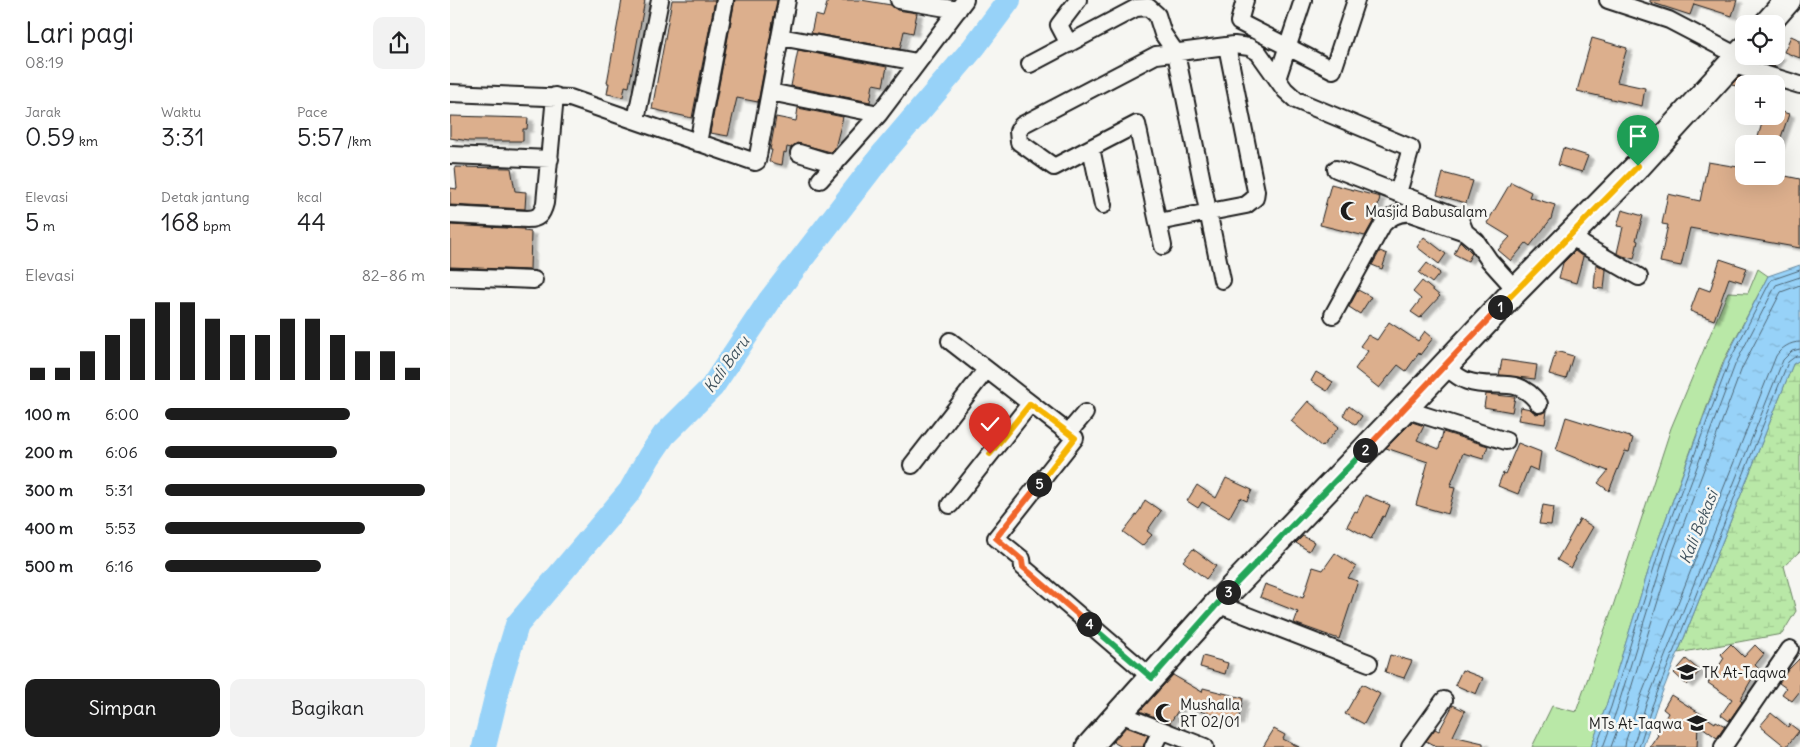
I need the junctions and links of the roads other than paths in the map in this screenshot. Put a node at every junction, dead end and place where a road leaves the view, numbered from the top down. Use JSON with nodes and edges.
{"nodes":[{"id":1,"x":660,"y":0,"type":"edge"},
{"id":2,"x":725,"y":0,"type":"edge"},
{"id":3,"x":787,"y":0,"type":"edge"},
{"id":4,"x":899,"y":0,"type":"edge"},
{"id":5,"x":1078,"y":0,"type":"edge"},
{"id":6,"x":1244,"y":0,"type":"edge"},
{"id":7,"x":1303,"y":0,"type":"edge"},
{"id":8,"x":1356,"y":0,"type":"edge"},
{"id":9,"x":1608,"y":0,"type":"edge"},
{"id":10,"x":1788,"y":0,"type":"edge"},
{"id":11,"x":962,"y":5,"type":"edge"},
{"id":12,"x":1775,"y":15,"type":"edge"},
{"id":13,"x":780,"y":37,"type":"junction"},
{"id":14,"x":1069,"y":44,"type":"junction"},
{"id":15,"x":1227,"y":46,"type":"junction"},
{"id":16,"x":1288,"y":48,"type":"junction"},
{"id":17,"x":1176,"y":53,"type":"junction"},
{"id":18,"x":1735,"y":55,"type":"edge"},
{"id":19,"x":1735,"y":60,"type":"edge"},
{"id":20,"x":918,"y":62,"type":"junction"},
{"id":21,"x":1030,"y":64,"type":"dead end"},
{"id":22,"x":1756,"y":65,"type":"edge"},
{"id":23,"x":1277,"y":79,"type":"junction"},
{"id":24,"x":1800,"y":85,"type":"edge"},
{"id":25,"x":770,"y":92,"type":"junction"},
{"id":26,"x":450,"y":93,"type":"edge"},
{"id":27,"x":555,"y":96,"type":"junction"},
{"id":28,"x":879,"y":114,"type":"junction"},
{"id":29,"x":636,"y":120,"type":"junction"},
{"id":30,"x":698,"y":143,"type":"junction"},
{"id":31,"x":1091,"y":148,"type":"junction"},
{"id":32,"x":799,"y":153,"type":"dead end"},
{"id":33,"x":450,"y":155,"type":"edge"},
{"id":34,"x":550,"y":159,"type":"junction"},
{"id":35,"x":835,"y":164,"type":"junction"},
{"id":36,"x":1336,"y":169,"type":"dead end"},
{"id":37,"x":820,"y":180,"type":"dead end"},
{"id":38,"x":1398,"y":193,"type":"junction"},
{"id":39,"x":1103,"y":205,"type":"dead end"},
{"id":40,"x":1208,"y":212,"type":"junction"},
{"id":41,"x":450,"y":215,"type":"edge"},
{"id":42,"x":1158,"y":222,"type":"junction"},
{"id":43,"x":1465,"y":232,"type":"junction"},
{"id":44,"x":1571,"y":235,"type":"junction"},
{"id":45,"x":1163,"y":246,"type":"dead end"},
{"id":46,"x":450,"y":276,"type":"edge"},
{"id":47,"x":1639,"y":277,"type":"dead end"},
{"id":48,"x":534,"y":280,"type":"dead end"},
{"id":49,"x":1222,"y":280,"type":"dead end"},
{"id":50,"x":1516,"y":290,"type":"junction"},
{"id":51,"x":1333,"y":315,"type":"dead end"},
{"id":52,"x":950,"y":341,"type":"dead end"},
{"id":53,"x":1444,"y":365,"type":"junction"},
{"id":54,"x":986,"y":370,"type":"junction"},
{"id":55,"x":1030,"y":404,"type":"junction"},
{"id":56,"x":1539,"y":404,"type":"dead end"},
{"id":57,"x":1404,"y":410,"type":"junction"},
{"id":58,"x":1084,"y":413,"type":"dead end"},
{"id":59,"x":1068,"y":433,"type":"junction"},
{"id":60,"x":1506,"y":441,"type":"dead end"},
{"id":61,"x":912,"y":465,"type":"dead end"},
{"id":62,"x":950,"y":505,"type":"dead end"},
{"id":63,"x":1217,"y":604,"type":"junction"},
{"id":64,"x":1790,"y":649,"type":"dead end"},
{"id":65,"x":1369,"y":663,"type":"dead end"},
{"id":66,"x":1152,"y":678,"type":"junction"},
{"id":67,"x":1444,"y":700,"type":"dead end"},
{"id":68,"x":1120,"y":714,"type":"junction"},
{"id":69,"x":1162,"y":731,"type":"junction"},
{"id":70,"x":1089,"y":747,"type":"edge"},
{"id":71,"x":1153,"y":747,"type":"edge"},
{"id":72,"x":1204,"y":747,"type":"edge"},
{"id":73,"x":1410,"y":747,"type":"edge"},
{"id":74,"x":1723,"y":747,"type":"edge"}],
"edges":[{"from":1,"to":29,"type":"street"},
{"from":2,"to":30,"type":"street"},
{"from":3,"to":13,"type":"street"},
{"from":4,"to":11,"type":"street"},
{"from":5,"to":14,"type":"street"},
{"from":6,"to":16,"type":"street"},
{"from":7,"to":16,"type":"street"},
{"from":8,"to":16,"type":"street"},
{"from":9,"to":18,"type":"street"},
{"from":10,"to":12,"type":"main road"},
{"from":11,"to":20,"type":"street"},
{"from":13,"to":20,"type":"street"},
{"from":13,"to":25,"type":"street"},
{"from":14,"to":17,"type":"street"},
{"from":14,"to":21,"type":"street"},
{"from":15,"to":17,"type":"street"},
{"from":15,"to":23,"type":"street"},
{"from":15,"to":40,"type":"street"},
{"from":16,"to":23,"type":"street"},
{"from":17,"to":31,"type":"street"},
{"from":17,"to":40,"type":"street"},
{"from":19,"to":44,"type":"main road"},
{"from":20,"to":28,"type":"street"},
{"from":22,"to":24,"type":"street"},
{"from":23,"to":38,"type":"street"},
{"from":25,"to":28,"type":"street"},
{"from":25,"to":30,"type":"street"},
{"from":26,"to":27,"type":"street"},
{"from":27,"to":29,"type":"street"},
{"from":27,"to":34,"type":"street"},
{"from":28,"to":35,"type":"street"},
{"from":29,"to":30,"type":"street"},
{"from":31,"to":39,"type":"street"},
{"from":31,"to":42,"type":"street"},
{"from":32,"to":35,"type":"street"},
{"from":33,"to":34,"type":"street"},
{"from":34,"to":41,"type":"street"},
{"from":35,"to":37,"type":"street"},
{"from":36,"to":38,"type":"street"},
{"from":38,"to":43,"type":"street"},
{"from":40,"to":42,"type":"street"},
{"from":40,"to":49,"type":"street"},
{"from":42,"to":45,"type":"street"},
{"from":43,"to":50,"type":"street"},
{"from":43,"to":51,"type":"street"},
{"from":44,"to":47,"type":"street"},
{"from":44,"to":50,"type":"main road"},
{"from":46,"to":48,"type":"street"},
{"from":50,"to":53,"type":"main road"},
{"from":52,"to":54,"type":"street"},
{"from":53,"to":56,"type":"street"},
{"from":53,"to":57,"type":"main road"},
{"from":54,"to":55,"type":"street"},
{"from":54,"to":61,"type":"street"},
{"from":55,"to":59,"type":"street"},
{"from":55,"to":62,"type":"street"},
{"from":57,"to":60,"type":"street"},
{"from":57,"to":63,"type":"main road"},
{"from":58,"to":59,"type":"street"},
{"from":59,"to":66,"type":"street"},
{"from":63,"to":65,"type":"street"},
{"from":63,"to":66,"type":"main road"},
{"from":64,"to":74,"type":"street"},
{"from":66,"to":68,"type":"main road"},
{"from":67,"to":73,"type":"street"},
{"from":68,"to":69,"type":"street"},
{"from":68,"to":70,"type":"main road"},
{"from":69,"to":71,"type":"street"},
{"from":69,"to":72,"type":"street"}]}
